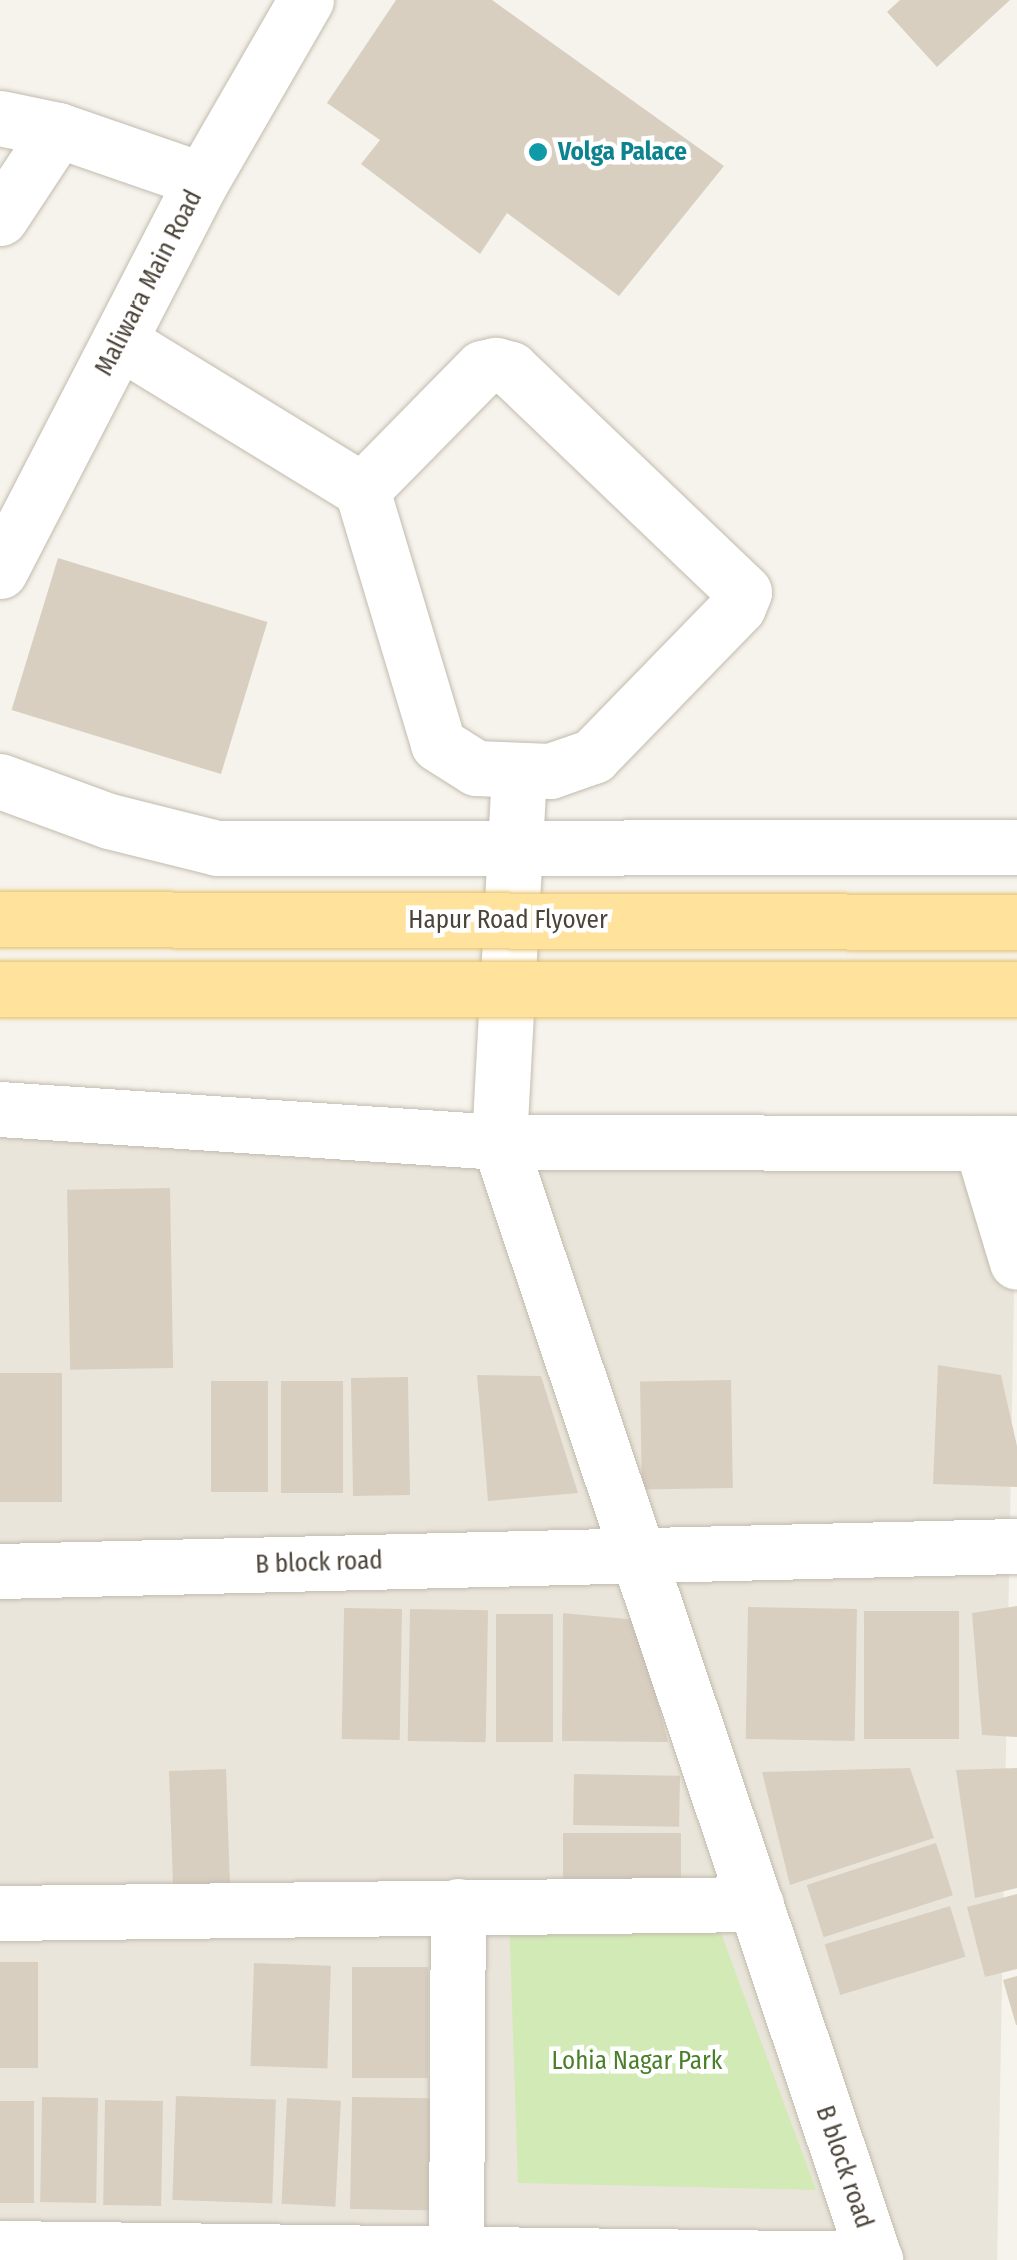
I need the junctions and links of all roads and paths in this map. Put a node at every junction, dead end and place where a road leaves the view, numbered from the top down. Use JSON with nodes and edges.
{"nodes":[{"id":1,"x":306,"y":0,"type":"edge"},
{"id":2,"x":0,"y":118,"type":"edge"},
{"id":3,"x":58,"y":130,"type":"junction"},
{"id":4,"x":202,"y":180,"type":"junction"},
{"id":5,"x":0,"y":218,"type":"edge"},
{"id":6,"x":119,"y":341,"type":"junction"},
{"id":7,"x":362,"y":490,"type":"junction"},
{"id":8,"x":0,"y":571,"type":"edge"},
{"id":9,"x":535,"y":771,"type":"junction"},
{"id":10,"x":0,"y":780,"type":"edge"},
{"id":11,"x":1017,"y":847,"type":"edge"},
{"id":12,"x":537,"y":851,"type":"junction"},
{"id":13,"x":0,"y":919,"type":"edge"},
{"id":14,"x":1017,"y":922,"type":"edge"},
{"id":15,"x":0,"y":989,"type":"edge"},
{"id":16,"x":1017,"y":989,"type":"edge"},
{"id":17,"x":0,"y":1110,"type":"edge"},
{"id":18,"x":499,"y":1142,"type":"junction"},
{"id":19,"x":999,"y":1143,"type":"edge"},
{"id":20,"x":1017,"y":1262,"type":"edge"},
{"id":21,"x":1017,"y":1546,"type":"edge"},
{"id":22,"x":638,"y":1554,"type":"junction"},
{"id":23,"x":0,"y":1571,"type":"edge"},
{"id":24,"x":756,"y":1904,"type":"junction"},
{"id":25,"x":458,"y":1906,"type":"junction"},
{"id":26,"x":0,"y":1913,"type":"edge"},
{"id":27,"x":0,"y":2248,"type":"edge"},
{"id":28,"x":456,"y":2257,"type":"edge"},
{"id":29,"x":875,"y":2259,"type":"edge"}],
"edges":[{"from":1,"to":4,"type":"street","name":"Maliwara Main Road"},
{"from":2,"to":3,"type":"street"},
{"from":3,"to":4,"type":"street"},
{"from":3,"to":5,"type":"street"},
{"from":4,"to":6,"type":"street","name":"Maliwara Main Road"},
{"from":6,"to":7,"type":"street"},
{"from":6,"to":8,"type":"street","name":"Maliwara Main Road"},
{"from":7,"to":9,"type":"street"},
{"from":7,"to":9,"type":"street"},
{"from":9,"to":12,"type":"street"},
{"from":10,"to":12,"type":"street"},
{"from":11,"to":12,"type":"street"},
{"from":12,"to":18,"type":"street"},
{"from":13,"to":14,"type":"main road","name":"Hapur Road Flyover","bridge":true},
{"from":15,"to":16,"type":"main road","bridge":true},
{"from":17,"to":18,"type":"street"},
{"from":18,"to":19,"type":"street"},
{"from":18,"to":22,"type":"street","name":"B block road"},
{"from":19,"to":20,"type":"street"},
{"from":21,"to":22,"type":"street","name":"B block road"},
{"from":22,"to":23,"type":"street","name":"B block road"},
{"from":22,"to":24,"type":"street","name":"B block road"},
{"from":24,"to":25,"type":"street"},
{"from":24,"to":29,"type":"street","name":"B block road"},
{"from":25,"to":26,"type":"street"},
{"from":25,"to":28,"type":"street"},
{"from":27,"to":28,"type":"street","name":"B block road"},
{"from":28,"to":29,"type":"street","name":"B block road"}]}
